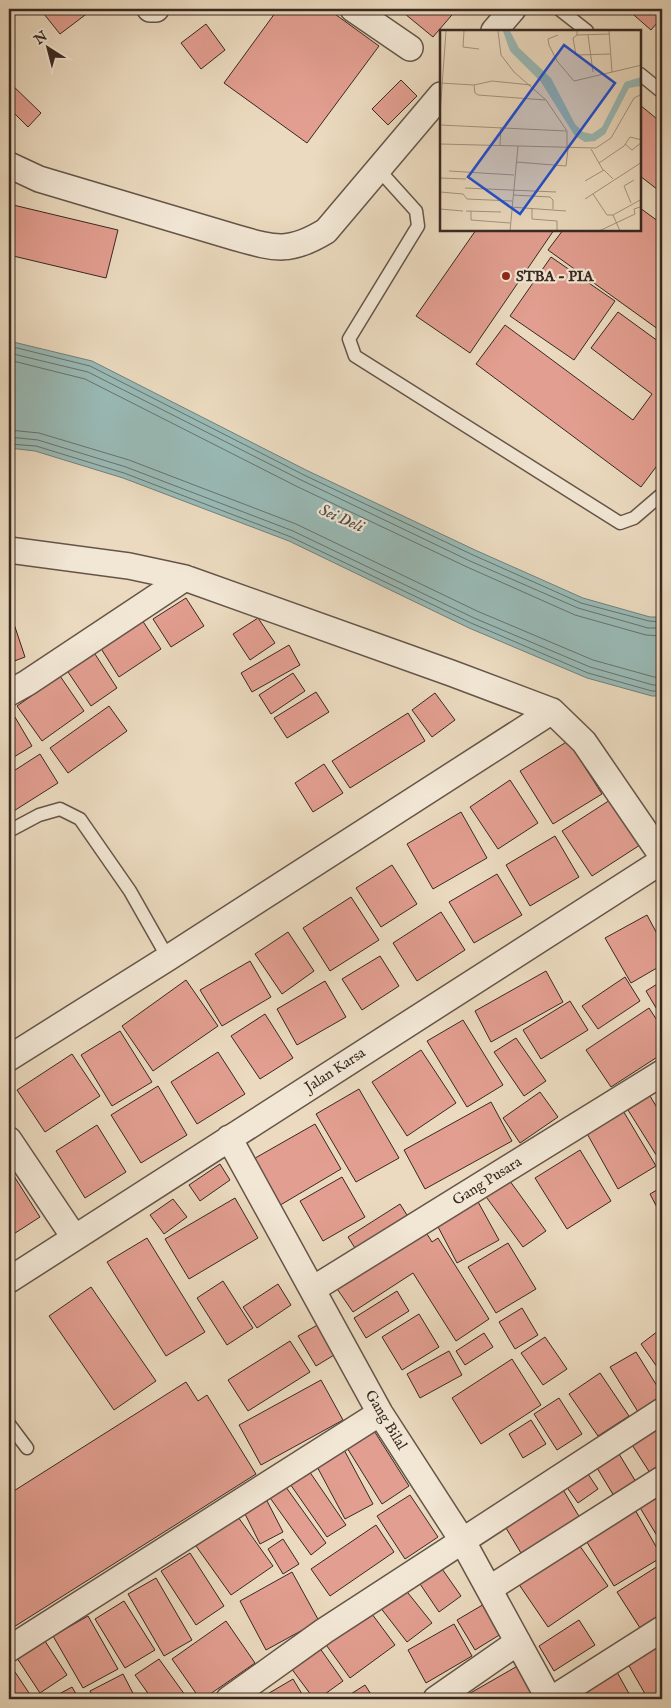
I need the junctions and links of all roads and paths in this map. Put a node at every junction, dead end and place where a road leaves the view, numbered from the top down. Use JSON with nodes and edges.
{"nodes":[{"id":1,"x":150,"y":9,"type":"edge"},
{"id":2,"x":156,"y":9,"type":"edge"},
{"id":3,"x":353,"y":9,"type":"edge"},
{"id":4,"x":513,"y":9,"type":"edge"},
{"id":5,"x":559,"y":9,"type":"edge"},
{"id":6,"x":495,"y":30,"type":"edge"},
{"id":7,"x":586,"y":30,"type":"edge"},
{"id":8,"x":410,"y":48,"type":"dead end"},
{"id":9,"x":641,"y":75,"type":"edge"},
{"id":10,"x":662,"y":92,"type":"edge"},
{"id":11,"x":440,"y":96,"type":"edge"},
{"id":12,"x":9,"y":166,"type":"edge"},
{"id":13,"x":379,"y":170,"type":"junction"},
{"id":14,"x":662,"y":494,"type":"edge"},
{"id":15,"x":9,"y":550,"type":"edge"},
{"id":16,"x":184,"y":578,"type":"junction"},
{"id":17,"x":9,"y":693,"type":"edge"},
{"id":18,"x":552,"y":711,"type":"junction"},
{"id":19,"x":9,"y":832,"type":"edge"},
{"id":20,"x":662,"y":856,"type":"edge"},
{"id":21,"x":662,"y":861,"type":"edge"},
{"id":22,"x":168,"y":958,"type":"junction"},
{"id":23,"x":9,"y":1058,"type":"edge"},
{"id":24,"x":662,"y":1073,"type":"edge"},
{"id":25,"x":229,"y":1138,"type":"junction"},
{"id":26,"x":9,"y":1140,"type":"edge"},
{"id":27,"x":74,"y":1237,"type":"junction"},
{"id":28,"x":9,"y":1280,"type":"edge"},
{"id":29,"x":313,"y":1289,"type":"junction"},
{"id":30,"x":662,"y":1411,"type":"edge"},
{"id":31,"x":380,"y":1413,"type":"junction"},
{"id":32,"x":9,"y":1424,"type":"edge"},
{"id":33,"x":26,"y":1448,"type":"dead end"},
{"id":34,"x":662,"y":1479,"type":"edge"},
{"id":35,"x":462,"y":1540,"type":"junction"},
{"id":36,"x":489,"y":1589,"type":"junction"},
{"id":37,"x":662,"y":1629,"type":"edge"},
{"id":38,"x":518,"y":1642,"type":"junction"},
{"id":39,"x":9,"y":1649,"type":"edge"},
{"id":40,"x":228,"y":1699,"type":"edge"},
{"id":41,"x":436,"y":1699,"type":"edge"},
{"id":42,"x":550,"y":1699,"type":"edge"}],
"edges":[{"from":1,"to":2,"type":"street"},
{"from":3,"to":8,"type":"street"},
{"from":4,"to":6,"type":"street"},
{"from":5,"to":7,"type":"lane"},
{"from":9,"to":10,"type":"lane"},
{"from":11,"to":13,"type":"street"},
{"from":12,"to":13,"type":"street"},
{"from":13,"to":14,"type":"lane"},
{"from":15,"to":16,"type":"street"},
{"from":16,"to":17,"type":"street"},
{"from":16,"to":18,"type":"street"},
{"from":18,"to":20,"type":"street"},
{"from":18,"to":22,"type":"street"},
{"from":19,"to":22,"type":"lane"},
{"from":21,"to":25,"type":"street","name":"Jalan Karsa"},
{"from":22,"to":23,"type":"street"},
{"from":24,"to":29,"type":"street","name":"Gang Pusara"},
{"from":25,"to":27,"type":"street","name":"Jalan Karsa"},
{"from":25,"to":29,"type":"street","name":"Gang Bilal"},
{"from":26,"to":27,"type":"street"},
{"from":27,"to":28,"type":"street","name":"Jalan Karsa"},
{"from":29,"to":31,"type":"street","name":"Gang Bilal"},
{"from":30,"to":35,"type":"street"},
{"from":31,"to":35,"type":"street","name":"Gang Bilal"},
{"from":31,"to":39,"type":"street"},
{"from":32,"to":33,"type":"lane"},
{"from":34,"to":36,"type":"street"},
{"from":35,"to":36,"type":"street","name":"Gang Bilal"},
{"from":35,"to":40,"type":"street"},
{"from":36,"to":38,"type":"street","name":"Gang Bilal"},
{"from":37,"to":42,"type":"street"},
{"from":38,"to":41,"type":"street"},
{"from":38,"to":42,"type":"street","name":"Gang Bilal"}]}
